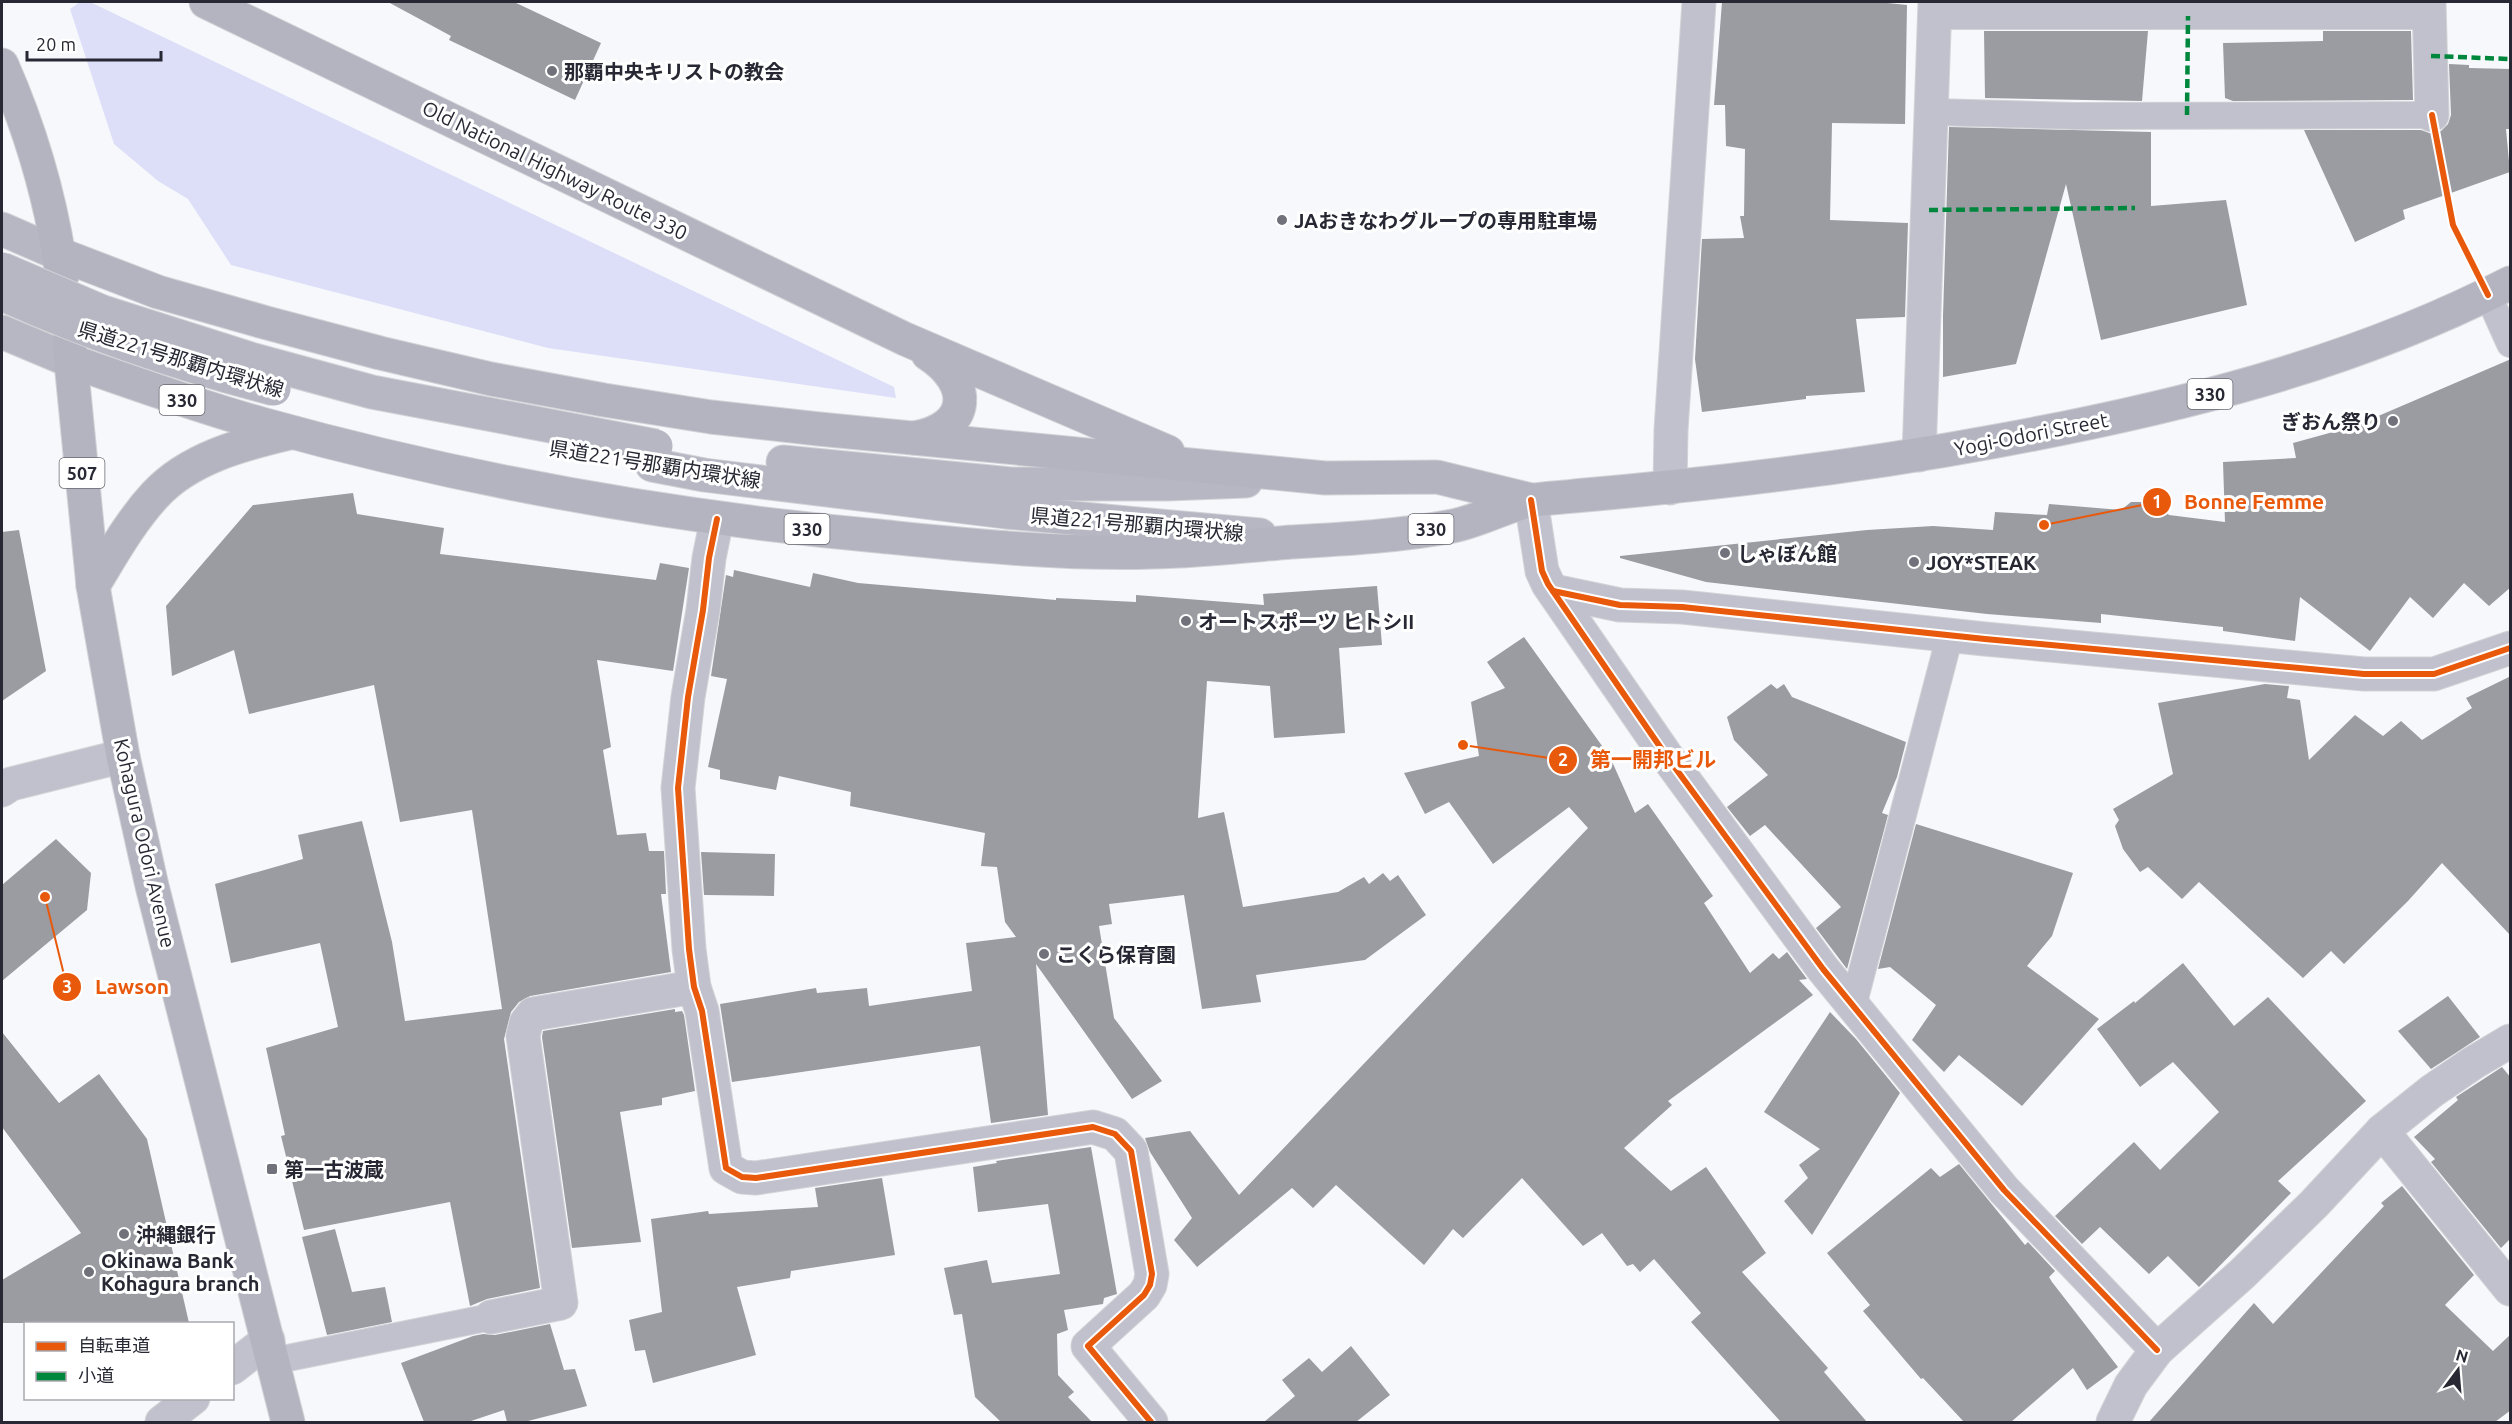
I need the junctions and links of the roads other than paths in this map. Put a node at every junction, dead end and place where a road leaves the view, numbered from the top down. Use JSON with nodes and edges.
{"nodes":[{"id":1,"x":206,"y":2,"type":"edge"},
{"id":2,"x":1700,"y":2,"type":"edge"},
{"id":3,"x":1935,"y":9,"type":"edge"},
{"id":4,"x":2429,"y":9,"type":"edge"},
{"id":5,"x":2,"y":65,"type":"edge"},
{"id":6,"x":1932,"y":112,"type":"junction"},
{"id":7,"x":2432,"y":115,"type":"joint"},
{"id":8,"x":2,"y":229,"type":"edge"},
{"id":9,"x":59,"y":255,"type":"junction"},
{"id":10,"x":2,"y":269,"type":"edge"},
{"id":11,"x":2499,"y":289,"type":"edge"},
{"id":12,"x":2,"y":294,"type":"edge"},
{"id":13,"x":2,"y":332,"type":"edge"},
{"id":14,"x":905,"y":339,"type":"junction"},
{"id":15,"x":2511,"y":344,"type":"edge"},
{"id":16,"x":71,"y":361,"type":"junction"},
{"id":17,"x":295,"y":432,"type":"junction"},
{"id":18,"x":909,"y":438,"type":"junction"},
{"id":19,"x":1920,"y":455,"type":"junction"},
{"id":20,"x":654,"y":456,"type":"junction"},
{"id":21,"x":1199,"y":465,"type":"junction"},
{"id":22,"x":1325,"y":478,"type":"junction"},
{"id":23,"x":1670,"y":488,"type":"junction"},
{"id":24,"x":1532,"y":500,"type":"junction"},
{"id":25,"x":717,"y":519,"type":"junction"},
{"id":26,"x":1327,"y":540,"type":"junction"},
{"id":27,"x":93,"y":586,"type":"junction"},
{"id":28,"x":1553,"y":591,"type":"junction"},
{"id":29,"x":1950,"y":635,"type":"junction"},
{"id":30,"x":2511,"y":648,"type":"edge"},
{"id":31,"x":123,"y":756,"type":"junction"},
{"id":32,"x":5,"y":782,"type":"edge"},
{"id":33,"x":694,"y":987,"type":"junction"},
{"id":34,"x":1853,"y":1006,"type":"junction"},
{"id":35,"x":2511,"y":1041,"type":"edge"},
{"id":36,"x":2382,"y":1131,"type":"junction"},
{"id":37,"x":2511,"y":1289,"type":"edge"},
{"id":38,"x":491,"y":1317,"type":"joint"},
{"id":39,"x":270,"y":1350,"type":"junction"},
{"id":40,"x":2157,"y":1350,"type":"junction"},
{"id":41,"x":234,"y":1367,"type":"edge"},
{"id":42,"x":190,"y":1400,"type":"edge"},
{"id":43,"x":162,"y":1422,"type":"edge"},
{"id":44,"x":288,"y":1422,"type":"edge"},
{"id":45,"x":1151,"y":1422,"type":"edge"},
{"id":46,"x":2113,"y":1422,"type":"edge"}],
"edges":[{"from":1,"to":14,"type":"highway","name":"Old National Highway Route 330","number":"330"},
{"from":2,"to":23,"type":"street"},
{"from":3,"to":4,"type":"lane"},
{"from":3,"to":6,"type":"street"},
{"from":4,"to":7,"type":"street"},
{"from":5,"to":9,"type":"highway","name":"Kohagura Odori Avenue"},
{"from":6,"to":7,"type":"lane"},
{"from":6,"to":19,"type":"street"},
{"from":8,"to":9,"type":"main road"},
{"from":9,"to":16,"type":"highway","name":"Kohagura Odori Avenue"},
{"from":9,"to":18,"type":"highway","number":"330"},
{"from":10,"to":20,"type":"main road","name":"県道221号那覇内環状線","bridge":true},
{"from":11,"to":15,"type":"lane"},
{"from":11,"to":19,"type":"highway","name":"Yogi-Odori Street","number":"330"},
{"from":12,"to":20,"type":"main road","name":"県道221号那覇内環状線","bridge":true},
{"from":13,"to":16,"type":"main road"},
{"from":14,"to":18,"type":"highway","number":"330"},
{"from":14,"to":21,"type":"highway","number":"330"},
{"from":16,"to":17,"type":"highway","number":"330"},
{"from":16,"to":27,"type":"highway","name":"Kohagura Odori Avenue","number":"507"},
{"from":17,"to":25,"type":"highway","number":"330"},
{"from":17,"to":27,"type":"highway"},
{"from":18,"to":21,"type":"highway","number":"330"},
{"from":19,"to":23,"type":"highway","name":"Yogi-Odori Street","number":"330"},
{"from":20,"to":22,"type":"main road","name":"県道221号那覇内環状線"},
{"from":20,"to":26,"type":"main road","name":"県道221号那覇内環状線"},
{"from":21,"to":22,"type":"highway","number":"330"},
{"from":22,"to":24,"type":"highway","name":"Yogi-Odori Street","number":"330"},
{"from":23,"to":24,"type":"highway","name":"Yogi-Odori Street","number":"330"},
{"from":24,"to":26,"type":"highway","name":"Yogi-Odori Street","number":"330"},
{"from":24,"to":28,"type":"street"},
{"from":25,"to":26,"type":"highway","number":"330"},
{"from":25,"to":33,"type":"street"},
{"from":27,"to":31,"type":"highway","name":"Kohagura Odori Avenue","number":"507"},
{"from":28,"to":29,"type":"street"},
{"from":28,"to":34,"type":"street"},
{"from":29,"to":30,"type":"street"},
{"from":29,"to":34,"type":"lane"},
{"from":31,"to":32,"type":"street"},
{"from":31,"to":39,"type":"highway","name":"Kohagura Odori Avenue","number":"507"},
{"from":33,"to":38,"type":"street"},
{"from":33,"to":45,"type":"street"},
{"from":34,"to":40,"type":"street"},
{"from":35,"to":36,"type":"street"},
{"from":36,"to":37,"type":"street"},
{"from":36,"to":40,"type":"street"},
{"from":38,"to":39,"type":"lane"},
{"from":39,"to":41,"type":"street"},
{"from":39,"to":44,"type":"highway","name":"Kohagura Odori Avenue","number":"507"},
{"from":40,"to":46,"type":"street"},
{"from":42,"to":43,"type":"street"}]}
